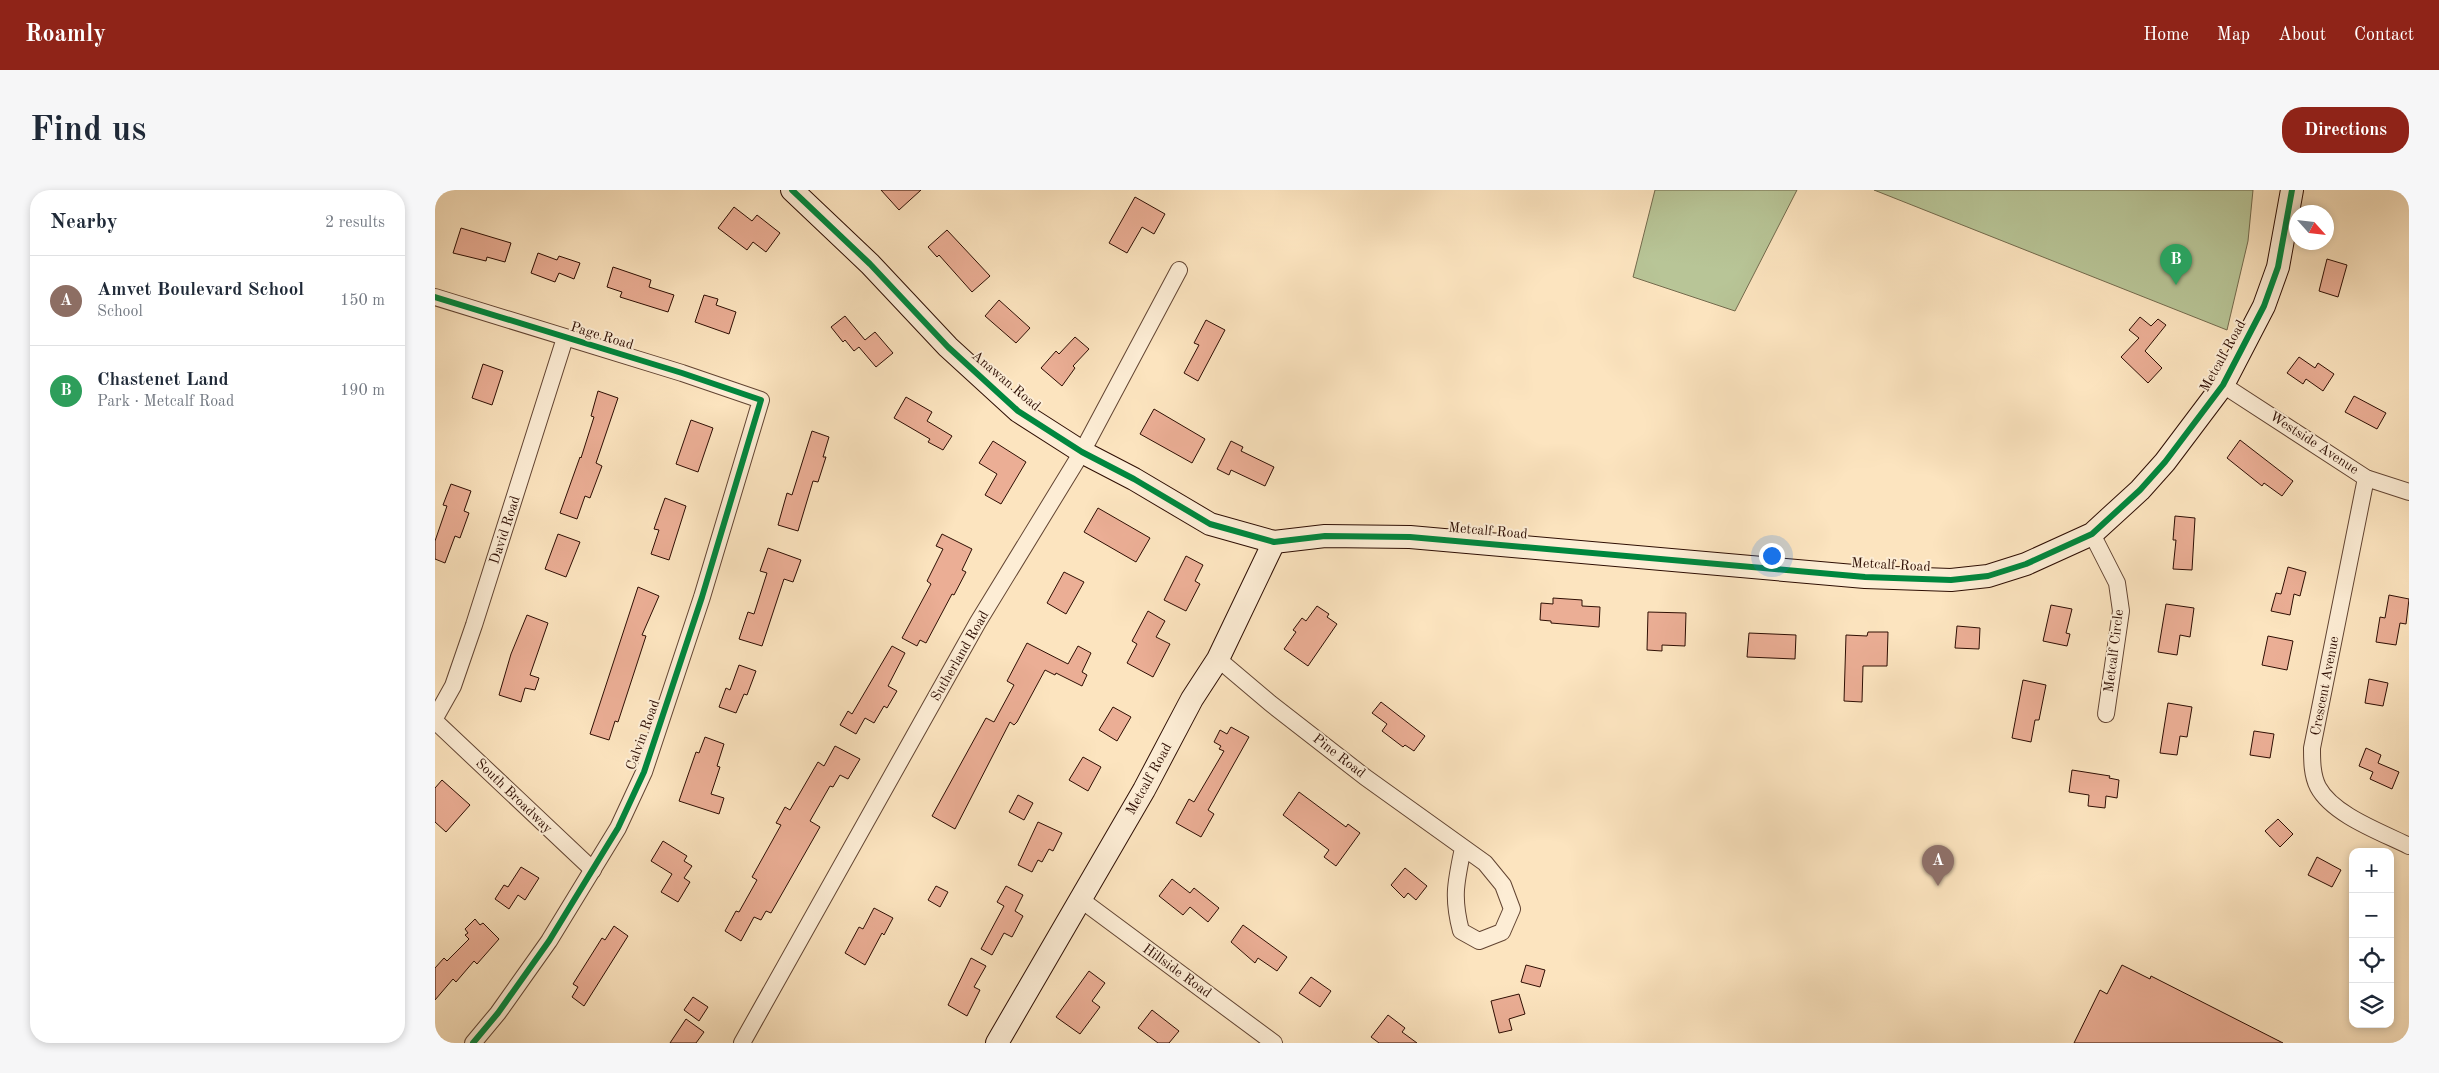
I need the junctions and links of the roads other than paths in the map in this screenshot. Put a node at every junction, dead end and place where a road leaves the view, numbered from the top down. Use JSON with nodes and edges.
{"nodes":[{"id":1,"x":792,"y":190,"type":"edge"},
{"id":2,"x":2292,"y":190,"type":"edge"},
{"id":3,"x":1179,"y":270,"type":"dead end"},
{"id":4,"x":435,"y":297,"type":"edge"},
{"id":5,"x":565,"y":338,"type":"junction"},
{"id":6,"x":2223,"y":385,"type":"junction"},
{"id":7,"x":761,"y":400,"type":"joint"},
{"id":8,"x":1082,"y":452,"type":"junction"},
{"id":9,"x":2366,"y":478,"type":"junction"},
{"id":10,"x":2409,"y":492,"type":"edge"},
{"id":11,"x":2092,"y":534,"type":"junction"},
{"id":12,"x":1274,"y":542,"type":"junction"},
{"id":13,"x":1218,"y":659,"type":"junction"},
{"id":14,"x":2106,"y":714,"type":"dead end"},
{"id":15,"x":435,"y":719,"type":"edge"},
{"id":16,"x":2409,"y":846,"type":"edge"},
{"id":17,"x":1463,"y":848,"type":"junction"},
{"id":18,"x":593,"y":870,"type":"junction"},
{"id":19,"x":1080,"y":900,"type":"junction"},
{"id":20,"x":473,"y":1043,"type":"edge"},
{"id":21,"x":742,"y":1043,"type":"edge"},
{"id":22,"x":997,"y":1043,"type":"edge"},
{"id":23,"x":1274,"y":1043,"type":"edge"}],
"edges":[{"from":1,"to":8,"type":"street","name":"Anawan Road"},
{"from":2,"to":6,"type":"street","name":"Metcalf Road"},
{"from":3,"to":8,"type":"street","name":"Sutherland Road"},
{"from":4,"to":5,"type":"street","name":"Page Road"},
{"from":5,"to":7,"type":"street","name":"Page Road"},
{"from":5,"to":15,"type":"street","name":"David Road"},
{"from":6,"to":9,"type":"street","name":"Westside Avenue"},
{"from":6,"to":11,"type":"street","name":"Metcalf Road"},
{"from":7,"to":18,"type":"street","name":"Calvin Road"},
{"from":8,"to":12,"type":"street","name":"Anawan Road"},
{"from":8,"to":21,"type":"street","name":"Sutherland Road"},
{"from":9,"to":10,"type":"street","name":"Westside Avenue"},
{"from":9,"to":16,"type":"street","name":"Crescent Avenue"},
{"from":11,"to":12,"type":"street","name":"Metcalf Road"},
{"from":11,"to":14,"type":"street","name":"Metcalf Circle"},
{"from":12,"to":13,"type":"street","name":"Metcalf Road"},
{"from":13,"to":17,"type":"street","name":"Pine Road"},
{"from":13,"to":19,"type":"street","name":"Metcalf Road"},
{"from":15,"to":18,"type":"street","name":"South Broadway"},
{"from":17,"to":17,"type":"street","name":"Pine Road"},
{"from":18,"to":20,"type":"street","name":"Calvin Road"},
{"from":19,"to":22,"type":"street","name":"Metcalf Road"},
{"from":19,"to":23,"type":"street","name":"Hillside Road"}]}
